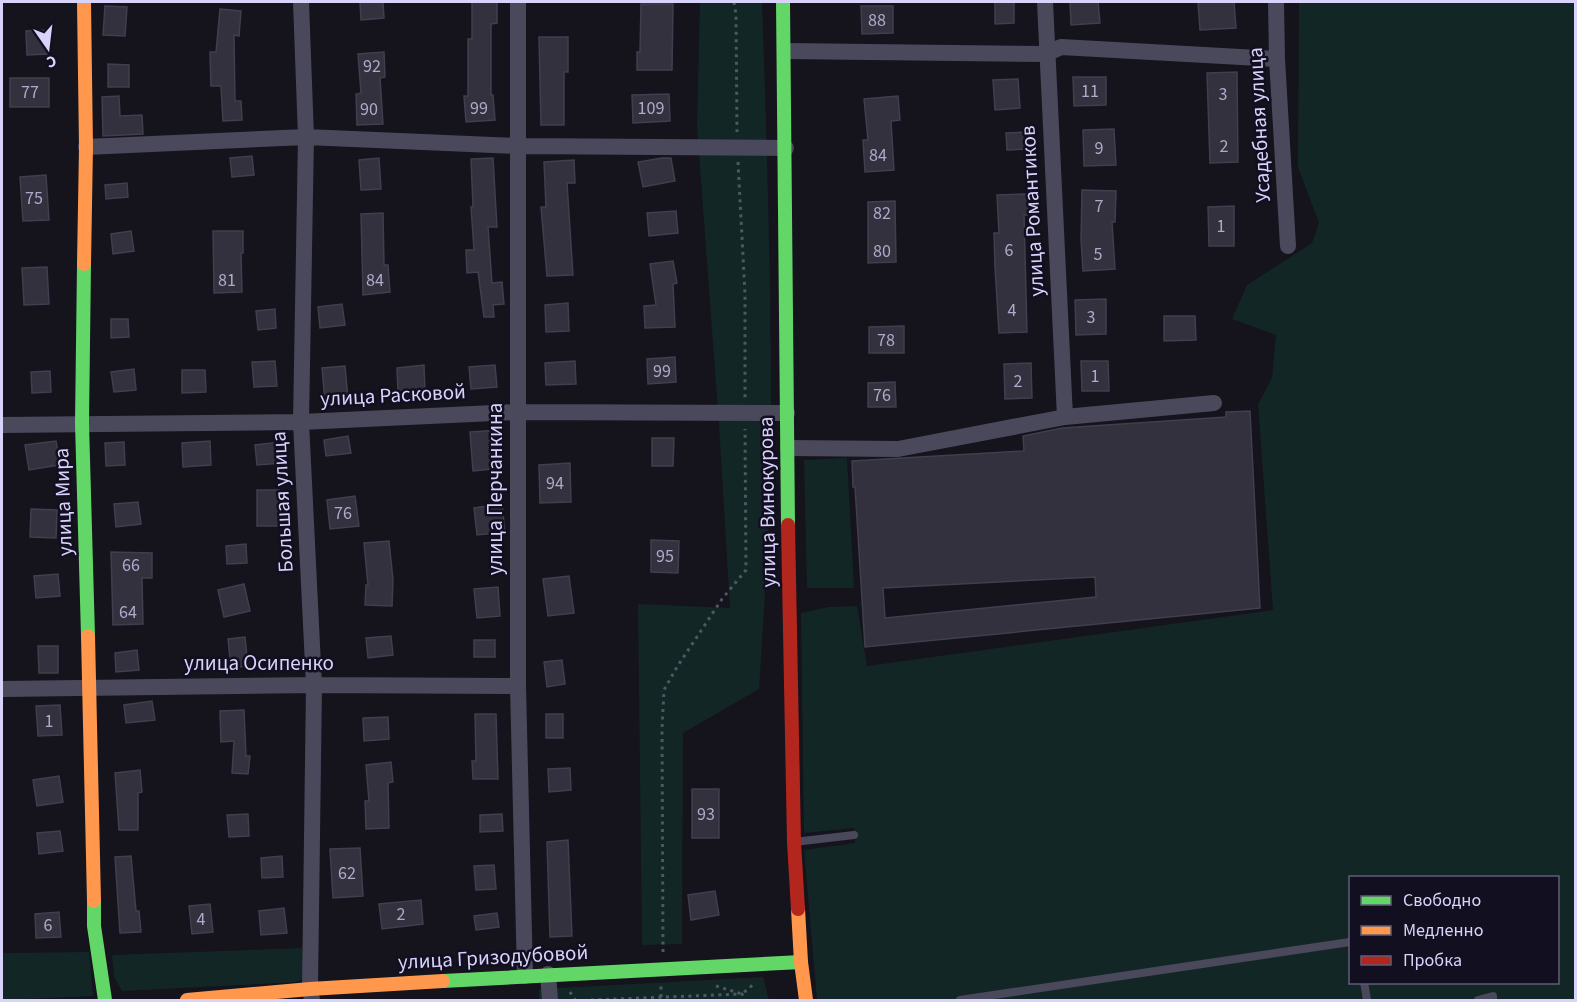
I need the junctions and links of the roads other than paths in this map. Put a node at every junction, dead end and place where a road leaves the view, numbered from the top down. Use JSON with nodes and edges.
{"nodes":[{"id":1,"x":84,"y":2,"type":"edge"},
{"id":2,"x":301,"y":2,"type":"edge"},
{"id":3,"x":518,"y":2,"type":"edge"},
{"id":4,"x":783,"y":2,"type":"edge"},
{"id":5,"x":1045,"y":2,"type":"edge"},
{"id":6,"x":1276,"y":2,"type":"edge"},
{"id":7,"x":784,"y":51,"type":"junction"},
{"id":8,"x":1046,"y":54,"type":"junction"},
{"id":9,"x":1277,"y":59,"type":"junction"},
{"id":10,"x":306,"y":137,"type":"junction"},
{"id":11,"x":518,"y":146,"type":"junction"},
{"id":12,"x":86,"y":147,"type":"junction"},
{"id":13,"x":786,"y":148,"type":"junction"},
{"id":14,"x":1288,"y":246,"type":"dead end"},
{"id":15,"x":1214,"y":403,"type":"dead end"},
{"id":16,"x":518,"y":412,"type":"junction"},
{"id":17,"x":787,"y":413,"type":"junction"},
{"id":18,"x":1065,"y":417,"type":"junction"},
{"id":19,"x":301,"y":422,"type":"junction"},
{"id":20,"x":82,"y":423,"type":"junction"},
{"id":21,"x":2,"y":425,"type":"edge"},
{"id":22,"x":788,"y":448,"type":"junction"},
{"id":23,"x":314,"y":686,"type":"junction"},
{"id":24,"x":518,"y":686,"type":"junction"},
{"id":25,"x":90,"y":687,"type":"junction"},
{"id":26,"x":2,"y":689,"type":"edge"},
{"id":27,"x":854,"y":835,"type":"dead end"},
{"id":28,"x":794,"y":842,"type":"junction"},
{"id":29,"x":1349,"y":942,"type":"edge"},
{"id":30,"x":801,"y":962,"type":"junction"},
{"id":31,"x":548,"y":974,"type":"junction"},
{"id":32,"x":525,"y":976,"type":"junction"},
{"id":33,"x":1364,"y":984,"type":"edge"},
{"id":34,"x":311,"y":995,"type":"edge"},
{"id":35,"x":105,"y":1000,"type":"edge"},
{"id":36,"x":188,"y":1000,"type":"edge"},
{"id":37,"x":550,"y":1000,"type":"edge"},
{"id":38,"x":806,"y":1000,"type":"edge"},
{"id":39,"x":960,"y":1000,"type":"edge"},
{"id":40,"x":1367,"y":1000,"type":"edge"},
{"id":41,"x":1478,"y":1000,"type":"edge"},
{"id":42,"x":1493,"y":1000,"type":"edge"}],
"edges":[{"from":1,"to":12,"type":"street","name":"улица Мира"},
{"from":2,"to":10,"type":"street","name":"Большая улица"},
{"from":3,"to":11,"type":"street","name":"улица Перчанкина"},
{"from":4,"to":7,"type":"street","name":"улица Винокурова"},
{"from":5,"to":8,"type":"street","name":"улица Романтиков"},
{"from":6,"to":9,"type":"street","name":"Усадебная улица"},
{"from":7,"to":8,"type":"street"},
{"from":7,"to":13,"type":"street","name":"улица Винокурова"},
{"from":8,"to":9,"type":"street"},
{"from":8,"to":18,"type":"street","name":"улица Романтиков"},
{"from":9,"to":14,"type":"street","name":"Усадебная улица"},
{"from":10,"to":11,"type":"street"},
{"from":10,"to":12,"type":"street"},
{"from":10,"to":19,"type":"street","name":"Большая улица"},
{"from":11,"to":13,"type":"street"},
{"from":11,"to":16,"type":"street","name":"улица Перчанкина"},
{"from":12,"to":20,"type":"street","name":"улица Мира"},
{"from":13,"to":17,"type":"street","name":"улица Винокурова"},
{"from":15,"to":18,"type":"street"},
{"from":16,"to":17,"type":"street","name":"улица Расковой"},
{"from":16,"to":19,"type":"street","name":"улица Расковой"},
{"from":16,"to":24,"type":"street","name":"улица Перчанкина"},
{"from":17,"to":22,"type":"street","name":"улица Винокурова"},
{"from":18,"to":22,"type":"street"},
{"from":19,"to":20,"type":"street","name":"улица Расковой"},
{"from":19,"to":23,"type":"street","name":"Большая улица"},
{"from":20,"to":21,"type":"street","name":"улица Расковой"},
{"from":20,"to":25,"type":"street","name":"улица Мира"},
{"from":22,"to":28,"type":"street","name":"улица Винокурова"},
{"from":23,"to":24,"type":"street","name":"улица Осипенко"},
{"from":23,"to":25,"type":"street","name":"улица Осипенко"},
{"from":23,"to":34,"type":"street","name":"Большая улица"},
{"from":24,"to":32,"type":"street","name":"улица Перчанкина"},
{"from":25,"to":26,"type":"street","name":"улица Осипенко"},
{"from":25,"to":35,"type":"street","name":"улица Мира"},
{"from":27,"to":28,"type":"lane"},
{"from":28,"to":30,"type":"street","name":"улица Винокурова"},
{"from":29,"to":39,"type":"lane"},
{"from":30,"to":31,"type":"street","name":"улица Гризодубовой"},
{"from":30,"to":38,"type":"street","name":"улица Винокурова"},
{"from":31,"to":32,"type":"street","name":"улица Гризодубовой"},
{"from":31,"to":37,"type":"street"},
{"from":32,"to":34,"type":"street","name":"улица Гризодубовой"},
{"from":33,"to":40,"type":"lane"},
{"from":34,"to":36,"type":"street","name":"улица Гризодубовой"},
{"from":41,"to":42,"type":"lane"}]}
